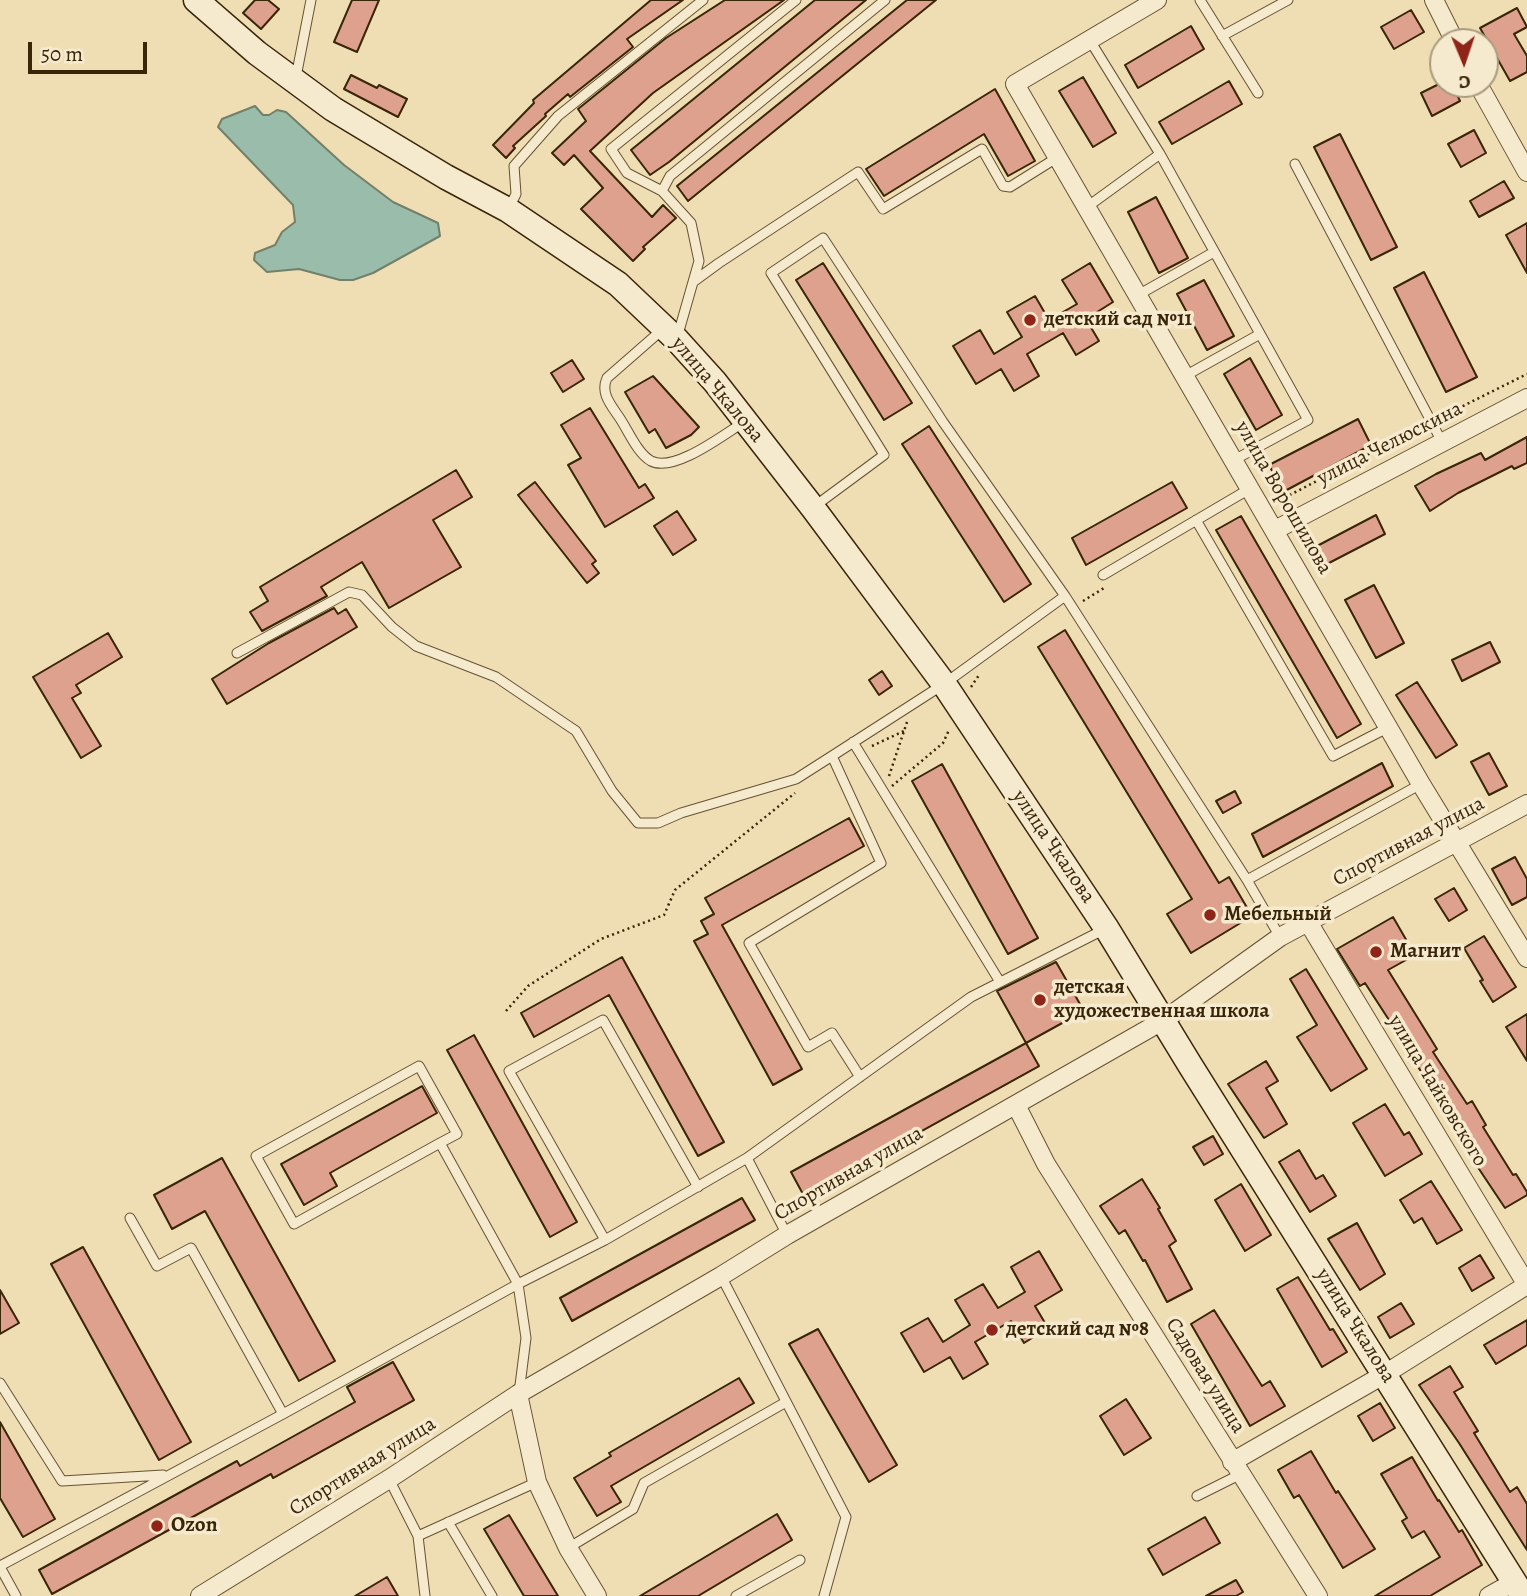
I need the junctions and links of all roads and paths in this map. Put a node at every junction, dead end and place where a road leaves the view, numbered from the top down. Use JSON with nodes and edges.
{"nodes":[{"id":1,"x":196,"y":0,"type":"edge"},
{"id":2,"x":311,"y":0,"type":"edge"},
{"id":3,"x":703,"y":0,"type":"edge"},
{"id":4,"x":796,"y":0,"type":"edge"},
{"id":5,"x":885,"y":0,"type":"edge"},
{"id":6,"x":1157,"y":0,"type":"edge"},
{"id":7,"x":1200,"y":0,"type":"edge"},
{"id":8,"x":1288,"y":0,"type":"edge"},
{"id":9,"x":1434,"y":0,"type":"edge"},
{"id":10,"x":1448,"y":28,"type":"edge"},
{"id":11,"x":1222,"y":36,"type":"junction"},
{"id":12,"x":1089,"y":39,"type":"junction"},
{"id":13,"x":296,"y":82,"type":"junction"},
{"id":14,"x":1258,"y":93,"type":"dead end"},
{"id":15,"x":1486,"y":98,"type":"edge"},
{"id":16,"x":1160,"y":154,"type":"junction"},
{"id":17,"x":1058,"y":157,"type":"junction"},
{"id":18,"x":1295,"y":164,"type":"dead end"},
{"id":19,"x":1527,"y":172,"type":"edge"},
{"id":20,"x":662,"y":191,"type":"junction"},
{"id":21,"x":1087,"y":207,"type":"junction"},
{"id":22,"x":508,"y":210,"type":"junction"},
{"id":23,"x":1214,"y":252,"type":"junction"},
{"id":24,"x":693,"y":282,"type":"junction"},
{"id":25,"x":1138,"y":295,"type":"junction"},
{"id":26,"x":671,"y":334,"type":"junction"},
{"id":27,"x":1260,"y":334,"type":"junction"},
{"id":28,"x":1527,"y":374,"type":"edge"},
{"id":29,"x":1185,"y":376,"type":"junction"},
{"id":30,"x":1527,"y":398,"type":"edge"},
{"id":31,"x":745,"y":421,"type":"junction"},
{"id":32,"x":1430,"y":423,"type":"junction"},
{"id":33,"x":1442,"y":442,"type":"junction"},
{"id":34,"x":1234,"y":460,"type":"junction"},
{"id":35,"x":1255,"y":495,"type":"junction"},
{"id":36,"x":813,"y":508,"type":"junction"},
{"id":37,"x":1196,"y":520,"type":"junction"},
{"id":38,"x":1275,"y":530,"type":"junction"},
{"id":39,"x":1103,"y":575,"type":"dead end"},
{"id":40,"x":1065,"y":596,"type":"junction"},
{"id":41,"x":237,"y":653,"type":"dead end"},
{"id":42,"x":944,"y":684,"type":"junction"},
{"id":43,"x":913,"y":704,"type":"junction"},
{"id":44,"x":958,"y":705,"type":"junction"},
{"id":45,"x":1389,"y":727,"type":"junction"},
{"id":46,"x":904,"y":731,"type":"junction"},
{"id":47,"x":853,"y":742,"type":"junction"},
{"id":48,"x":860,"y":753,"type":"junction"},
{"id":49,"x":832,"y":756,"type":"junction"},
{"id":50,"x":1420,"y":785,"type":"junction"},
{"id":51,"x":803,"y":788,"type":"dead end"},
{"id":52,"x":884,"y":792,"type":"junction"},
{"id":53,"x":1527,"y":804,"type":"edge"},
{"id":54,"x":1456,"y":842,"type":"junction"},
{"id":55,"x":1247,"y":880,"type":"junction"},
{"id":56,"x":1308,"y":922,"type":"junction"},
{"id":57,"x":1107,"y":929,"type":"junction"},
{"id":58,"x":1280,"y":937,"type":"junction"},
{"id":59,"x":1527,"y":958,"type":"edge"},
{"id":60,"x":1000,"y":982,"type":"junction"},
{"id":61,"x":506,"y":1011,"type":"dead end"},
{"id":62,"x":1164,"y":1020,"type":"junction"},
{"id":63,"x":860,"y":1077,"type":"junction"},
{"id":64,"x":1016,"y":1105,"type":"junction"},
{"id":65,"x":440,"y":1143,"type":"junction"},
{"id":66,"x":747,"y":1158,"type":"junction"},
{"id":67,"x":698,"y":1186,"type":"junction"},
{"id":68,"x":130,"y":1218,"type":"dead end"},
{"id":69,"x":787,"y":1235,"type":"junction"},
{"id":70,"x":605,"y":1240,"type":"junction"},
{"id":71,"x":721,"y":1276,"type":"junction"},
{"id":72,"x":518,"y":1284,"type":"junction"},
{"id":73,"x":1527,"y":1285,"type":"edge"},
{"id":74,"x":1385,"y":1374,"type":"junction"},
{"id":75,"x":0,"y":1383,"type":"edge"},
{"id":76,"x":519,"y":1394,"type":"junction"},
{"id":77,"x":786,"y":1402,"type":"junction"},
{"id":78,"x":283,"y":1414,"type":"junction"},
{"id":79,"x":1237,"y":1468,"type":"junction"},
{"id":80,"x":168,"y":1475,"type":"junction"},
{"id":81,"x":389,"y":1479,"type":"junction"},
{"id":82,"x":537,"y":1482,"type":"junction"},
{"id":83,"x":1197,"y":1496,"type":"dead end"},
{"id":84,"x":448,"y":1522,"type":"junction"},
{"id":85,"x":418,"y":1536,"type":"junction"},
{"id":86,"x":568,"y":1548,"type":"junction"},
{"id":87,"x":800,"y":1560,"type":"dead end"},
{"id":88,"x":0,"y":1566,"type":"edge"},
{"id":89,"x":1519,"y":1589,"type":"edge"},
{"id":90,"x":16,"y":1596,"type":"edge"},
{"id":91,"x":200,"y":1596,"type":"edge"},
{"id":92,"x":425,"y":1596,"type":"edge"},
{"id":93,"x":492,"y":1596,"type":"edge"},
{"id":94,"x":597,"y":1596,"type":"edge"},
{"id":95,"x":736,"y":1596,"type":"edge"},
{"id":96,"x":824,"y":1596,"type":"edge"},
{"id":97,"x":1318,"y":1596,"type":"edge"},
{"id":98,"x":1489,"y":1596,"type":"edge"}],
"edges":[{"from":1,"to":13,"type":"street","name":"улица Чкалова"},
{"from":2,"to":13,"type":"lane"},
{"from":3,"to":22,"type":"lane"},
{"from":4,"to":20,"type":"lane"},
{"from":5,"to":20,"type":"lane"},
{"from":6,"to":12,"type":"street"},
{"from":7,"to":11,"type":"lane"},
{"from":8,"to":11,"type":"lane"},
{"from":9,"to":10,"type":"street"},
{"from":11,"to":14,"type":"lane"},
{"from":12,"to":16,"type":"lane"},
{"from":12,"to":17,"type":"street","name":"улица Ворошилова"},
{"from":13,"to":22,"type":"street","name":"улица Чкалова"},
{"from":15,"to":19,"type":"street"},
{"from":16,"to":21,"type":"lane"},
{"from":16,"to":23,"type":"lane"},
{"from":17,"to":21,"type":"street","name":"улица Ворошилова"},
{"from":17,"to":24,"type":"lane"},
{"from":18,"to":32,"type":"lane"},
{"from":20,"to":24,"type":"lane"},
{"from":21,"to":25,"type":"street","name":"улица Ворошилова"},
{"from":22,"to":26,"type":"street","name":"улица Чкалова"},
{"from":23,"to":25,"type":"lane"},
{"from":23,"to":27,"type":"lane"},
{"from":24,"to":26,"type":"lane"},
{"from":25,"to":29,"type":"street","name":"улица Ворошилова"},
{"from":26,"to":31,"type":"street","name":"улица Чкалова"},
{"from":26,"to":31,"type":"lane"},
{"from":27,"to":29,"type":"lane"},
{"from":27,"to":34,"type":"lane"},
{"from":28,"to":32,"type":"path"},
{"from":29,"to":34,"type":"street","name":"улица Ворошилова"},
{"from":30,"to":33,"type":"street","name":"улица Челюскина"},
{"from":31,"to":36,"type":"street","name":"улица Чкалова"},
{"from":32,"to":33,"type":"lane"},
{"from":32,"to":35,"type":"path"},
{"from":33,"to":38,"type":"street","name":"улица Челюскина"},
{"from":34,"to":35,"type":"street","name":"улица Ворошилова"},
{"from":35,"to":37,"type":"lane"},
{"from":35,"to":38,"type":"street","name":"улица Ворошилова"},
{"from":36,"to":40,"type":"lane"},
{"from":36,"to":42,"type":"street","name":"улица Чкалова"},
{"from":37,"to":39,"type":"lane"},
{"from":37,"to":45,"type":"lane"},
{"from":38,"to":45,"type":"street","name":"улица Ворошилова"},
{"from":40,"to":42,"type":"lane"},
{"from":40,"to":55,"type":"lane"},
{"from":41,"to":49,"type":"lane"},
{"from":42,"to":43,"type":"lane"},
{"from":42,"to":44,"type":"street","name":"улица Чкалова"},
{"from":43,"to":46,"type":"path"},
{"from":43,"to":47,"type":"lane"},
{"from":44,"to":52,"type":"path"},
{"from":44,"to":57,"type":"street","name":"улица Чкалова"},
{"from":45,"to":50,"type":"street","name":"улица Ворошилова"},
{"from":46,"to":48,"type":"path"},
{"from":46,"to":52,"type":"path"},
{"from":47,"to":48,"type":"lane"},
{"from":47,"to":49,"type":"lane"},
{"from":48,"to":52,"type":"lane"},
{"from":49,"to":63,"type":"lane"},
{"from":50,"to":54,"type":"street","name":"улица Ворошилова"},
{"from":50,"to":55,"type":"lane"},
{"from":51,"to":61,"type":"path"},
{"from":52,"to":60,"type":"lane"},
{"from":53,"to":54,"type":"street","name":"Спортивная улица"},
{"from":54,"to":56,"type":"street","name":"Спортивная улица"},
{"from":54,"to":59,"type":"street","name":"улица Ворошилова"},
{"from":55,"to":58,"type":"lane"},
{"from":56,"to":58,"type":"street","name":"Спортивная улица"},
{"from":56,"to":73,"type":"street","name":"улица Чайковского"},
{"from":57,"to":60,"type":"lane"},
{"from":57,"to":62,"type":"street","name":"улица Чкалова"},
{"from":58,"to":62,"type":"street","name":"Спортивная улица"},
{"from":60,"to":63,"type":"lane"},
{"from":62,"to":64,"type":"street","name":"Спортивная улица"},
{"from":62,"to":74,"type":"street","name":"улица Чкалова"},
{"from":63,"to":66,"type":"lane"},
{"from":64,"to":69,"type":"street","name":"Спортивная улица"},
{"from":64,"to":79,"type":"street","name":"Садовая улица"},
{"from":65,"to":65,"type":"lane"},
{"from":65,"to":72,"type":"lane"},
{"from":66,"to":67,"type":"lane"},
{"from":66,"to":69,"type":"lane"},
{"from":67,"to":70,"type":"lane"},
{"from":67,"to":70,"type":"lane"},
{"from":68,"to":78,"type":"lane"},
{"from":69,"to":71,"type":"street","name":"Спортивная улица"},
{"from":70,"to":72,"type":"lane"},
{"from":71,"to":76,"type":"street","name":"Спортивная улица"},
{"from":71,"to":77,"type":"lane"},
{"from":72,"to":76,"type":"lane"},
{"from":72,"to":78,"type":"lane"},
{"from":73,"to":74,"type":"street"},
{"from":74,"to":79,"type":"street"},
{"from":74,"to":89,"type":"street","name":"улица Чкалова"},
{"from":75,"to":80,"type":"lane"},
{"from":76,"to":81,"type":"street","name":"Спортивная улица"},
{"from":76,"to":82,"type":"street"},
{"from":77,"to":86,"type":"lane"},
{"from":77,"to":96,"type":"lane"},
{"from":78,"to":80,"type":"lane"},
{"from":79,"to":83,"type":"lane"},
{"from":79,"to":97,"type":"street","name":"Садовая улица"},
{"from":80,"to":88,"type":"lane"},
{"from":81,"to":85,"type":"lane"},
{"from":81,"to":91,"type":"street","name":"Спортивная улица"},
{"from":82,"to":84,"type":"lane"},
{"from":82,"to":86,"type":"street"},
{"from":84,"to":85,"type":"lane"},
{"from":84,"to":93,"type":"lane"},
{"from":85,"to":92,"type":"lane"},
{"from":86,"to":94,"type":"street"},
{"from":87,"to":95,"type":"lane"},
{"from":88,"to":90,"type":"lane"},
{"from":89,"to":98,"type":"street"}]}
